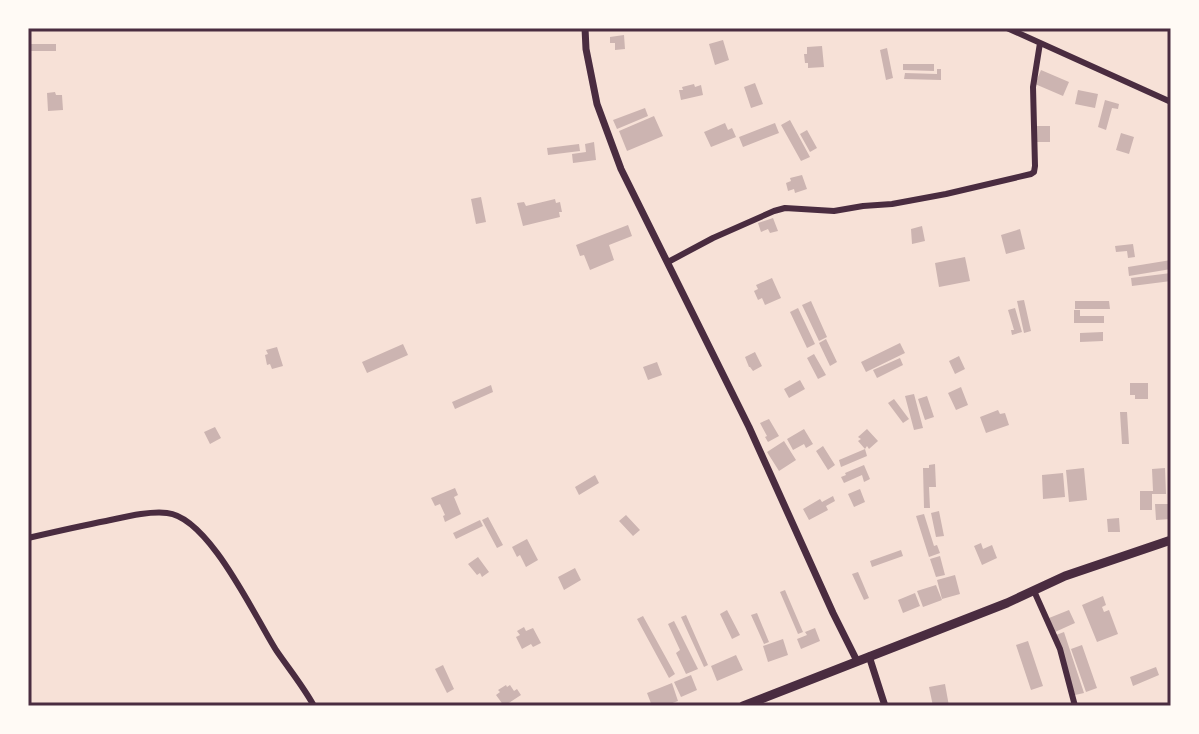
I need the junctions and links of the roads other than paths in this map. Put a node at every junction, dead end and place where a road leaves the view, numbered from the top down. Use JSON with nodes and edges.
{"nodes":[{"id":1,"x":585,"y":28,"type":"edge"},
{"id":2,"x":1007,"y":28,"type":"edge"},
{"id":3,"x":1040,"y":43,"type":"junction"},
{"id":4,"x":1171,"y":102,"type":"edge"},
{"id":5,"x":668,"y":262,"type":"junction"},
{"id":6,"x":28,"y":538,"type":"edge"},
{"id":7,"x":1171,"y":540,"type":"edge"},
{"id":8,"x":1034,"y":591,"type":"junction"},
{"id":9,"x":869,"y":656,"type":"junction"},
{"id":10,"x":857,"y":661,"type":"junction"},
{"id":11,"x":314,"y":706,"type":"edge"},
{"id":12,"x":743,"y":706,"type":"edge"},
{"id":13,"x":885,"y":706,"type":"edge"},
{"id":14,"x":1075,"y":706,"type":"edge"}],
"edges":[{"from":1,"to":5,"type":"street"},
{"from":2,"to":3,"type":"street"},
{"from":3,"to":4,"type":"street"},
{"from":3,"to":5,"type":"street"},
{"from":5,"to":10,"type":"street"},
{"from":6,"to":11,"type":"street"},
{"from":7,"to":8,"type":"highway"},
{"from":8,"to":9,"type":"highway"},
{"from":8,"to":14,"type":"street"},
{"from":9,"to":10,"type":"highway"},
{"from":9,"to":13,"type":"street"},
{"from":10,"to":12,"type":"highway"}]}
